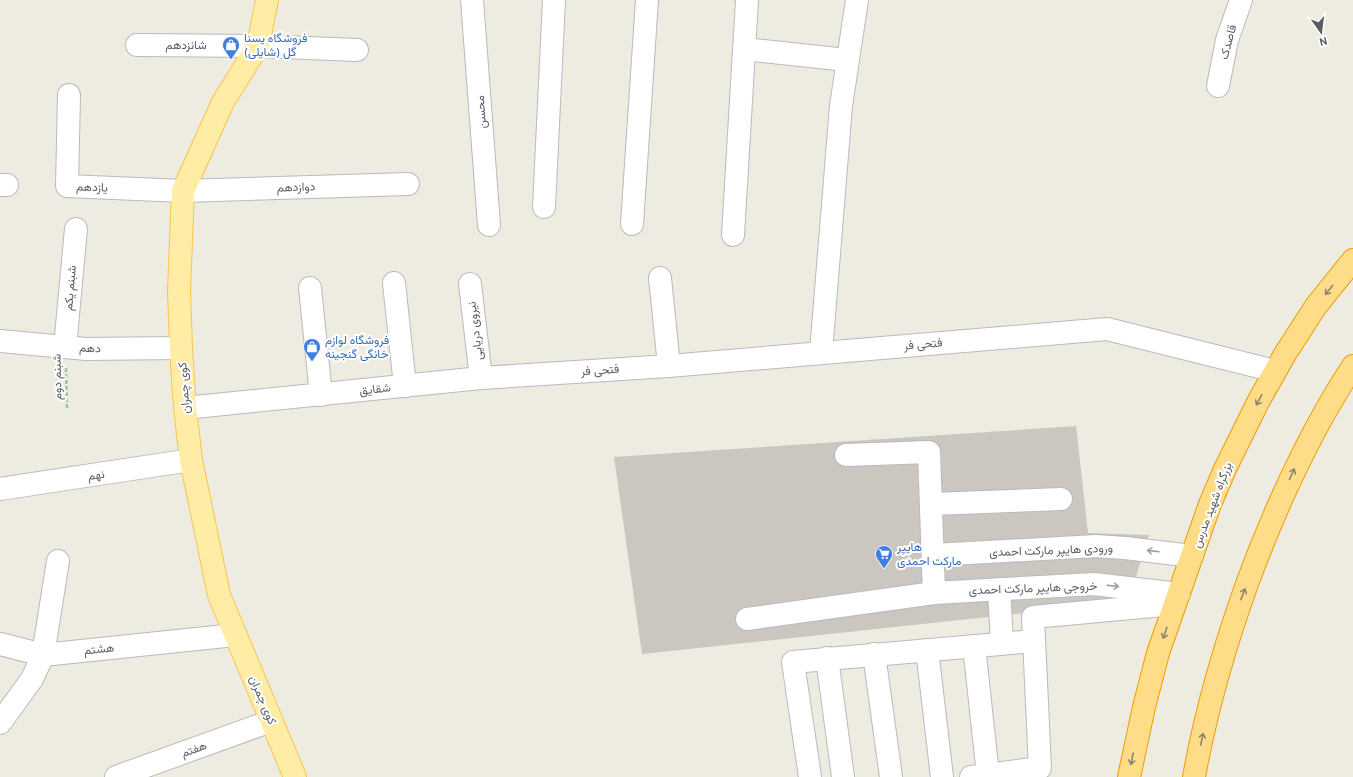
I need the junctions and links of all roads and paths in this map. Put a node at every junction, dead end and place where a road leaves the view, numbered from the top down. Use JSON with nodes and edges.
{"nodes":[{"id":1,"x":267,"y":0,"type":"edge"},
{"id":2,"x":472,"y":0,"type":"edge"},
{"id":3,"x":554,"y":0,"type":"edge"},
{"id":4,"x":647,"y":0,"type":"edge"},
{"id":5,"x":747,"y":0,"type":"edge"},
{"id":6,"x":857,"y":0,"type":"edge"},
{"id":7,"x":1241,"y":0,"type":"edge"},
{"id":8,"x":137,"y":45,"type":"dead end"},
{"id":9,"x":258,"y":46,"type":"junction"},
{"id":10,"x":744,"y":49,"type":"junction"},
{"id":11,"x":357,"y":50,"type":"dead end"},
{"id":12,"x":847,"y":60,"type":"junction"},
{"id":13,"x":1218,"y":86,"type":"dead end"},
{"id":14,"x":69,"y":95,"type":"dead end"},
{"id":15,"x":408,"y":184,"type":"dead end"},
{"id":16,"x":183,"y":191,"type":"junction"},
{"id":17,"x":544,"y":207,"type":"dead end"},
{"id":18,"x":632,"y":224,"type":"dead end"},
{"id":19,"x":489,"y":225,"type":"dead end"},
{"id":20,"x":76,"y":229,"type":"dead end"},
{"id":21,"x":733,"y":235,"type":"dead end"},
{"id":22,"x":1353,"y":260,"type":"edge"},
{"id":23,"x":660,"y":278,"type":"dead end"},
{"id":24,"x":394,"y":283,"type":"dead end"},
{"id":25,"x":470,"y":284,"type":"dead end"},
{"id":26,"x":310,"y":288,"type":"dead end"},
{"id":27,"x":0,"y":341,"type":"edge"},
{"id":28,"x":65,"y":347,"type":"junction"},
{"id":29,"x":181,"y":348,"type":"junction"},
{"id":30,"x":821,"y":352,"type":"junction"},
{"id":31,"x":669,"y":366,"type":"junction"},
{"id":32,"x":1353,"y":366,"type":"edge"},
{"id":33,"x":1275,"y":371,"type":"junction"},
{"id":34,"x":566,"y":372,"type":"joint"},
{"id":35,"x":481,"y":378,"type":"junction"},
{"id":36,"x":405,"y":386,"type":"junction"},
{"id":37,"x":321,"y":395,"type":"junction"},
{"id":38,"x":66,"y":408,"type":"dead end"},
{"id":39,"x":185,"y":408,"type":"junction"},
{"id":40,"x":846,"y":455,"type":"dead end"},
{"id":41,"x":191,"y":460,"type":"junction"},
{"id":42,"x":0,"y":489,"type":"edge"},
{"id":43,"x":1061,"y":499,"type":"dead end"},
{"id":44,"x":931,"y":504,"type":"junction"},
{"id":45,"x":933,"y":555,"type":"junction"},
{"id":46,"x":1192,"y":556,"type":"junction"},
{"id":47,"x":58,"y":560,"type":"dead end"},
{"id":48,"x":1000,"y":589,"type":"junction"},
{"id":49,"x":934,"y":593,"type":"junction"},
{"id":50,"x":1177,"y":599,"type":"junction"},
{"id":51,"x":747,"y":619,"type":"dead end"},
{"id":52,"x":235,"y":634,"type":"junction"},
{"id":53,"x":1034,"y":641,"type":"junction"},
{"id":54,"x":0,"y":644,"type":"edge"},
{"id":55,"x":1002,"y":644,"type":"junction"},
{"id":56,"x":974,"y":646,"type":"junction"},
{"id":57,"x":927,"y":650,"type":"junction"},
{"id":58,"x":874,"y":654,"type":"junction"},
{"id":59,"x":43,"y":655,"type":"junction"},
{"id":60,"x":827,"y":658,"type":"junction"},
{"id":61,"x":272,"y":721,"type":"junction"},
{"id":62,"x":0,"y":723,"type":"edge"},
{"id":63,"x":980,"y":776,"type":"edge"},
{"id":64,"x":116,"y":777,"type":"edge"},
{"id":65,"x":295,"y":777,"type":"edge"},
{"id":66,"x":810,"y":777,"type":"edge"},
{"id":67,"x":843,"y":777,"type":"edge"},
{"id":68,"x":891,"y":777,"type":"edge"},
{"id":69,"x":942,"y":777,"type":"edge"},
{"id":70,"x":1129,"y":777,"type":"edge"},
{"id":71,"x":1194,"y":777,"type":"edge"}],
"edges":[{"from":1,"to":9,"type":"main road","name":"کوی چمران"},
{"from":2,"to":19,"type":"street","name":"محسن"},
{"from":3,"to":17,"type":"street"},
{"from":4,"to":18,"type":"street"},
{"from":5,"to":10,"type":"street"},
{"from":6,"to":12,"type":"street"},
{"from":7,"to":13,"type":"street","name":"قاصدک"},
{"from":8,"to":9,"type":"street","name":"شانزدهم"},
{"from":9,"to":11,"type":"street","name":"شانزدهم"},
{"from":9,"to":16,"type":"main road","name":"کوی چمران"},
{"from":10,"to":12,"type":"street"},
{"from":10,"to":21,"type":"street"},
{"from":12,"to":30,"type":"street"},
{"from":14,"to":16,"type":"street","name":"یازدهم"},
{"from":15,"to":16,"type":"street","name":"دوازدهم"},
{"from":16,"to":29,"type":"main road","name":"کوی چمران"},
{"from":20,"to":28,"type":"street","name":"شبنم یکم"},
{"from":22,"to":33,"type":"highway","name":"بزرگراه شهید مدرس","one_way":true},
{"from":23,"to":31,"type":"street"},
{"from":24,"to":36,"type":"street"},
{"from":25,"to":35,"type":"street","name":"نیروی دریایی"},
{"from":26,"to":37,"type":"street"},
{"from":27,"to":28,"type":"street","name":"دهم"},
{"from":28,"to":29,"type":"street","name":"دهم"},
{"from":28,"to":38,"type":"path","name":"شبنم دوم"},
{"from":29,"to":39,"type":"main road","name":"کوی چمران"},
{"from":30,"to":31,"type":"street","name":"فتحی فر"},
{"from":30,"to":33,"type":"street","name":"فتحی فر"},
{"from":31,"to":34,"type":"street","name":"فتحی فر"},
{"from":71,"to":32,"type":"highway","one_way":true},
{"from":33,"to":46,"type":"highway","name":"بزرگراه شهید مدرس","one_way":true},
{"from":34,"to":35,"type":"street","name":"شقایق"},
{"from":35,"to":36,"type":"street","name":"شقایق"},
{"from":36,"to":37,"type":"street","name":"شقایق"},
{"from":37,"to":39,"type":"street","name":"شقایق"},
{"from":39,"to":41,"type":"main road","name":"کوی چمران"},
{"from":40,"to":44,"type":"street"},
{"from":41,"to":42,"type":"street","name":"نهم"},
{"from":41,"to":52,"type":"main road","name":"کوی چمران"},
{"from":43,"to":44,"type":"street"},
{"from":44,"to":45,"type":"street"},
{"from":46,"to":45,"type":"street","name":"ورودی هایپر مارکت احمدی","one_way":true},
{"from":45,"to":49,"type":"street"},
{"from":46,"to":50,"type":"highway","name":"بزرگراه شهید مدرس"},
{"from":47,"to":59,"type":"street"},
{"from":48,"to":49,"type":"street","name":"خروجی هایپر مارکت احمدی"},
{"from":48,"to":50,"type":"street","name":"خروجی هایپر مارکت احمدی","one_way":true},
{"from":48,"to":55,"type":"street"},
{"from":49,"to":51,"type":"street","name":"خروجی هایپر مارکت احمدی"},
{"from":50,"to":53,"type":"street"},
{"from":50,"to":70,"type":"highway","name":"بزرگراه شهید مدرس","one_way":true},
{"from":52,"to":59,"type":"street","name":"هشتم"},
{"from":52,"to":61,"type":"main road","name":"کوی چمران"},
{"from":53,"to":55,"type":"street"},
{"from":53,"to":63,"type":"street"},
{"from":54,"to":59,"type":"street"},
{"from":55,"to":56,"type":"street"},
{"from":56,"to":57,"type":"street"},
{"from":56,"to":63,"type":"street"},
{"from":57,"to":58,"type":"street"},
{"from":57,"to":69,"type":"street"},
{"from":58,"to":60,"type":"street"},
{"from":58,"to":68,"type":"street"},
{"from":59,"to":62,"type":"street"},
{"from":60,"to":66,"type":"street"},
{"from":60,"to":67,"type":"street"},
{"from":61,"to":64,"type":"street","name":"هفتم"},
{"from":61,"to":65,"type":"main road","name":"کوی چمران"}]}
